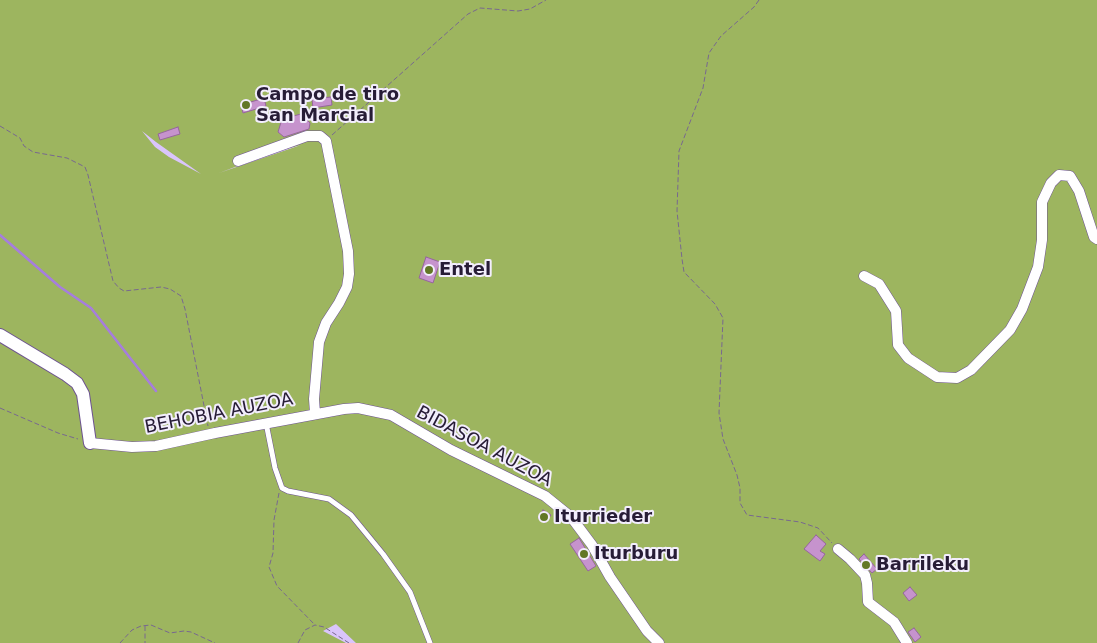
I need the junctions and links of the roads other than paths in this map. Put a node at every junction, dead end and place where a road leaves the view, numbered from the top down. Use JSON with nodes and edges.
{"nodes":[{"id":1,"x":238,"y":161,"type":"dead end"},
{"id":2,"x":1097,"y":239,"type":"edge"},
{"id":3,"x":864,"y":276,"type":"dead end"},
{"id":4,"x":0,"y":334,"type":"edge"},
{"id":5,"x":315,"y":413,"type":"junction"},
{"id":6,"x":266,"y":423,"type":"junction"},
{"id":7,"x":90,"y":443,"type":"joint"},
{"id":8,"x":838,"y":549,"type":"road end"},
{"id":9,"x":430,"y":643,"type":"edge"},
{"id":10,"x":660,"y":643,"type":"edge"},
{"id":11,"x":907,"y":643,"type":"edge"}],
"edges":[{"from":1,"to":5,"type":"street","name":"BEHOBIA AUZOA"},
{"from":2,"to":3,"type":"street"},
{"from":4,"to":7,"type":"street"},
{"from":5,"to":6,"type":"street","name":"BEHOBIA AUZOA"},
{"from":5,"to":10,"type":"street","name":"BIDASOA AUZOA"},
{"from":6,"to":7,"type":"street","name":"BEHOBIA AUZOA"},
{"from":6,"to":9,"type":"lane"},
{"from":8,"to":11,"type":"street"}]}
